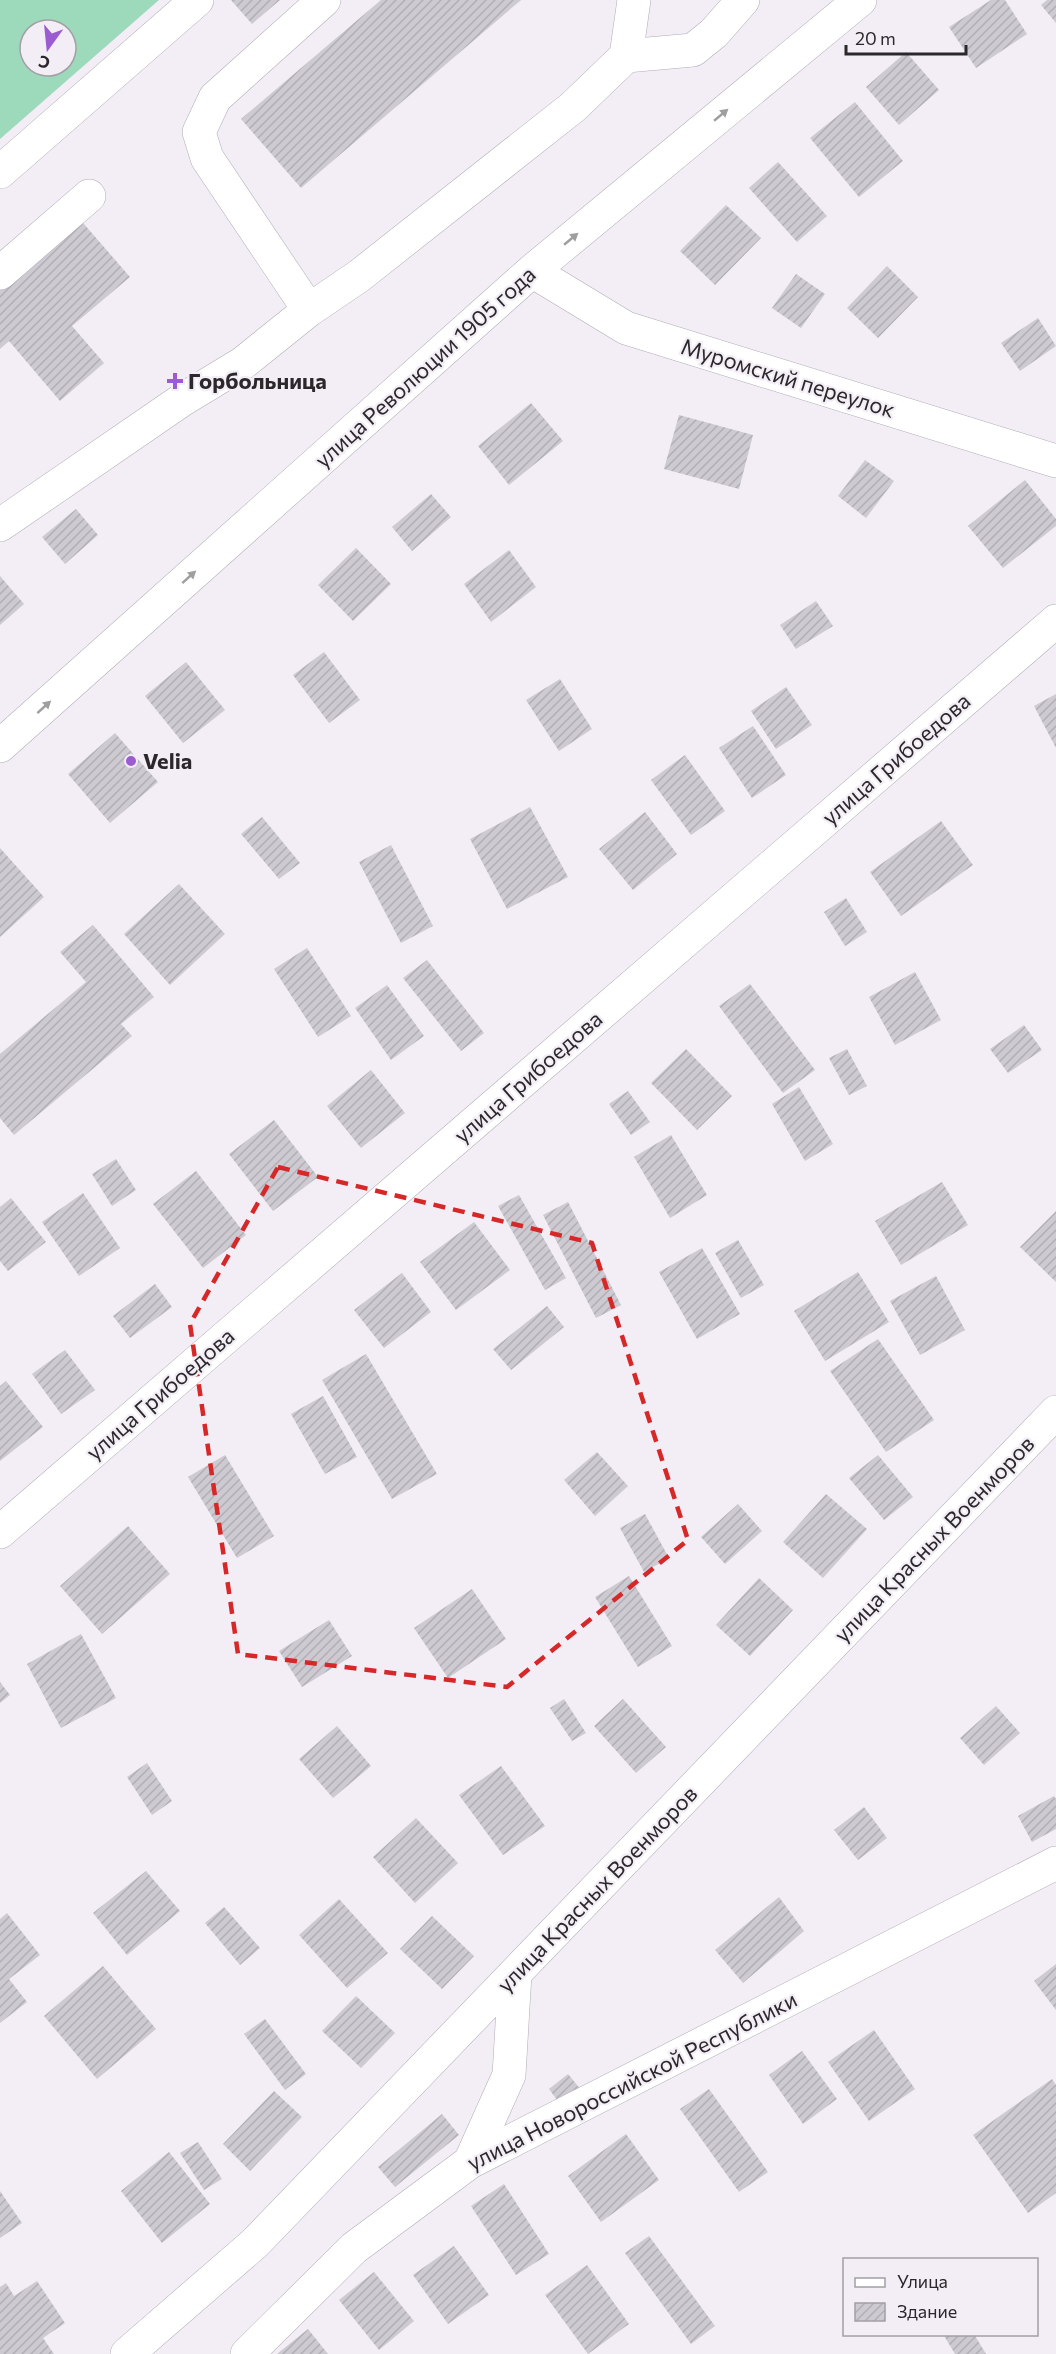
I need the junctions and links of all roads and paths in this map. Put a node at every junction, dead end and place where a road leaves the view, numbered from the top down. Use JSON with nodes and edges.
{"nodes":[{"id":1,"x":196,"y":0,"type":"edge"},
{"id":2,"x":324,"y":0,"type":"edge"},
{"id":3,"x":634,"y":0,"type":"edge"},
{"id":4,"x":743,"y":0,"type":"edge"},
{"id":5,"x":860,"y":0,"type":"edge"},
{"id":6,"x":626,"y":56,"type":"junction"},
{"id":7,"x":0,"y":172,"type":"edge"},
{"id":8,"x":89,"y":196,"type":"dead end"},
{"id":9,"x":532,"y":271,"type":"junction"},
{"id":10,"x":0,"y":273,"type":"edge"},
{"id":11,"x":309,"y":310,"type":"junction"},
{"id":12,"x":1056,"y":461,"type":"edge"},
{"id":13,"x":0,"y":525,"type":"edge"},
{"id":14,"x":1056,"y":621,"type":"edge"},
{"id":15,"x":0,"y":746,"type":"edge"},
{"id":16,"x":1056,"y":1412,"type":"edge"},
{"id":17,"x":0,"y":1532,"type":"edge"},
{"id":18,"x":1056,"y":1863,"type":"edge"},
{"id":19,"x":515,"y":1974,"type":"junction"},
{"id":20,"x":470,"y":2162,"type":"junction"},
{"id":21,"x":127,"y":2354,"type":"edge"},
{"id":22,"x":247,"y":2354,"type":"edge"}],
"edges":[{"from":1,"to":7,"type":"street"},
{"from":2,"to":11,"type":"street"},
{"from":3,"to":6,"type":"street"},
{"from":4,"to":6,"type":"street"},
{"from":9,"to":5,"type":"street","name":"улица Революции 1905 года","one_way":true},
{"from":6,"to":11,"type":"street"},
{"from":8,"to":10,"type":"street"},
{"from":9,"to":12,"type":"street","name":"Муромский переулок"},
{"from":15,"to":9,"type":"street","name":"улица Революции 1905 года","one_way":true},
{"from":11,"to":13,"type":"street"},
{"from":14,"to":17,"type":"street","name":"улица Грибоедова"},
{"from":16,"to":19,"type":"street","name":"улица Красных Военморов"},
{"from":18,"to":20,"type":"street","name":"улица Новороссийской Республики"},
{"from":19,"to":20,"type":"street"},
{"from":19,"to":21,"type":"street","name":"улица Красных Военморов"},
{"from":20,"to":22,"type":"street","name":"улица Новороссийской Республики"}]}
